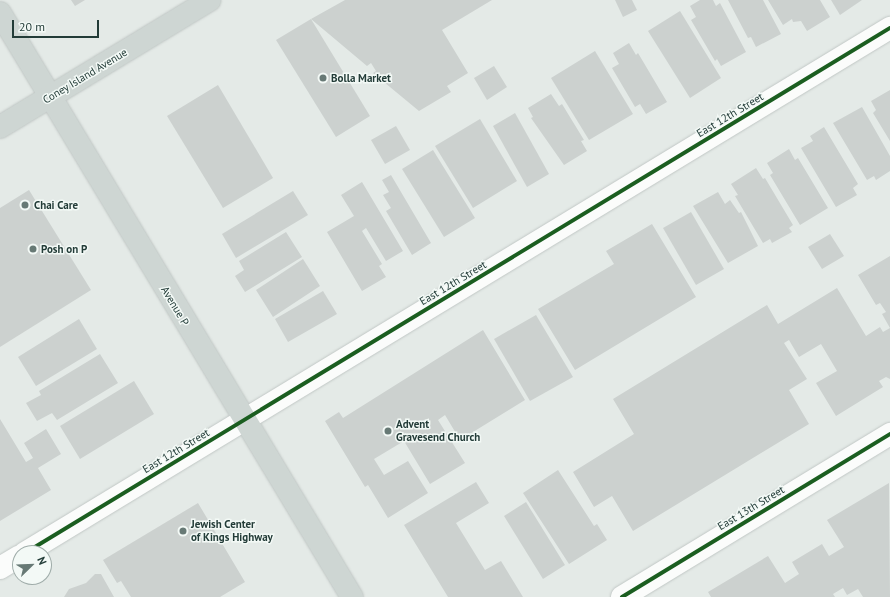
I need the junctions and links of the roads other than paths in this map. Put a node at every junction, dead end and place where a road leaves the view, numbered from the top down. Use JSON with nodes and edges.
{"nodes":[{"id":1,"x":210,"y":0,"type":"edge"},
{"id":2,"x":0,"y":13,"type":"edge"},
{"id":3,"x":890,"y":28,"type":"edge"},
{"id":4,"x":50,"y":96,"type":"junction"},
{"id":5,"x":0,"y":127,"type":"edge"},
{"id":6,"x":244,"y":419,"type":"junction"},
{"id":7,"x":890,"y":434,"type":"edge"},
{"id":8,"x":38,"y":545,"type":"edge"},
{"id":9,"x":12,"y":561,"type":"edge"},
{"id":10,"x":0,"y":568,"type":"edge"},
{"id":11,"x":352,"y":597,"type":"edge"},
{"id":12,"x":622,"y":597,"type":"edge"}],
"edges":[{"from":1,"to":4,"type":"main road","name":"Coney Island Avenue"},
{"from":2,"to":4,"type":"main road","name":"Avenue P"},
{"from":3,"to":6,"type":"street","name":"East 12th Street"},
{"from":4,"to":5,"type":"main road","name":"Coney Island Avenue"},
{"from":4,"to":6,"type":"main road","name":"Avenue P"},
{"from":6,"to":8,"type":"street","name":"East 12th Street"},
{"from":6,"to":11,"type":"main road","name":"Avenue P"},
{"from":7,"to":12,"type":"street","name":"East 13th Street"},
{"from":9,"to":10,"type":"street"}]}
